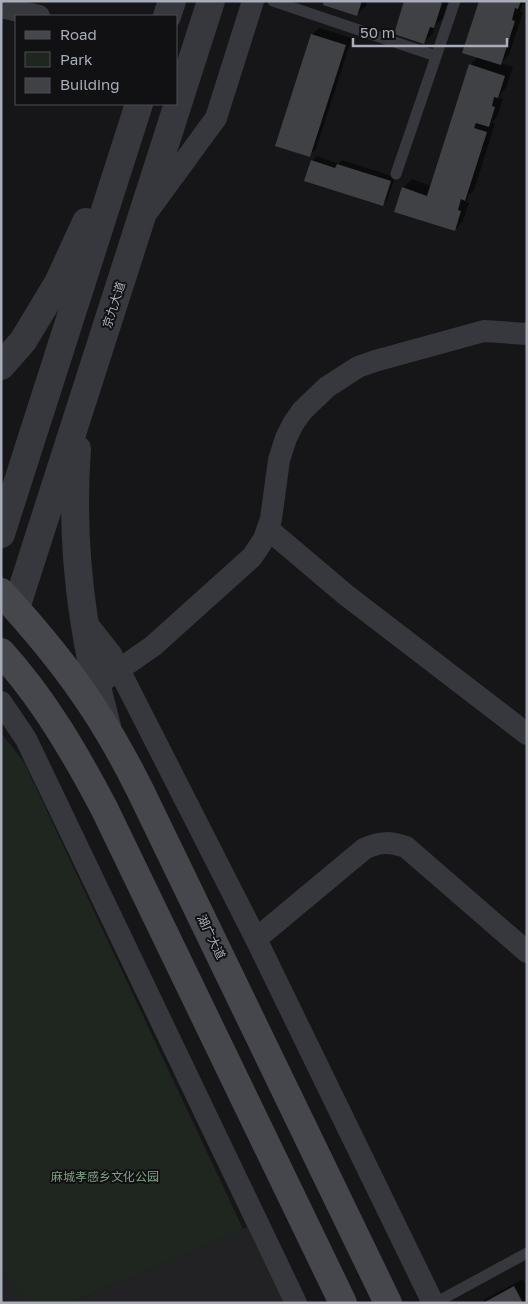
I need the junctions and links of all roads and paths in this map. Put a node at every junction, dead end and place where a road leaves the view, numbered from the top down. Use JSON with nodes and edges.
{"nodes":[{"id":1,"x":172,"y":1,"type":"edge"},
{"id":2,"x":211,"y":1,"type":"edge"},
{"id":3,"x":253,"y":1,"type":"edge"},
{"id":4,"x":273,"y":1,"type":"edge"},
{"id":5,"x":455,"y":1,"type":"edge"},
{"id":6,"x":1,"y":7,"type":"edge"},
{"id":7,"x":35,"y":15,"type":"edge"},
{"id":8,"x":167,"y":15,"type":"edge"},
{"id":9,"x":436,"y":56,"type":"junction"},
{"id":10,"x":178,"y":104,"type":"edge"},
{"id":11,"x":178,"y":105,"type":"edge"},
{"id":12,"x":138,"y":108,"type":"edge"},
{"id":13,"x":396,"y":174,"type":"dead end"},
{"id":14,"x":140,"y":222,"type":"junction"},
{"id":15,"x":527,"y":334,"type":"edge"},
{"id":16,"x":1,"y":366,"type":"edge"},
{"id":17,"x":82,"y":402,"type":"junction"},
{"id":18,"x":268,"y":529,"type":"junction"},
{"id":19,"x":1,"y":534,"type":"edge"},
{"id":20,"x":9,"y":600,"type":"edge"},
{"id":21,"x":85,"y":621,"type":"junction"},
{"id":22,"x":1,"y":652,"type":"edge"},
{"id":23,"x":119,"y":669,"type":"junction"},
{"id":24,"x":97,"y":685,"type":"junction"},
{"id":25,"x":1,"y":702,"type":"edge"},
{"id":26,"x":108,"y":732,"type":"junction"},
{"id":27,"x":527,"y":734,"type":"edge"},
{"id":28,"x":256,"y":939,"type":"junction"},
{"id":29,"x":527,"y":952,"type":"edge"},
{"id":30,"x":527,"y":1253,"type":"edge"},
{"id":31,"x":296,"y":1303,"type":"edge"},
{"id":32,"x":343,"y":1303,"type":"edge"},
{"id":33,"x":388,"y":1303,"type":"edge"},
{"id":34,"x":434,"y":1303,"type":"edge"}],
"edges":[{"from":1,"to":8,"type":"street"},
{"from":2,"to":10,"type":"street","name":"京九大道"},
{"from":3,"to":14,"type":"street"},
{"from":4,"to":9,"type":"lane"},
{"from":5,"to":9,"type":"lane"},
{"from":6,"to":7,"type":"street"},
{"from":9,"to":13,"type":"lane"},
{"from":11,"to":14,"type":"street","name":"京九大道"},
{"from":12,"to":16,"type":"street"},
{"from":12,"to":19,"type":"street"},
{"from":14,"to":17,"type":"street","name":"京九大道"},
{"from":15,"to":18,"type":"street"},
{"from":17,"to":20,"type":"street","name":"京九大道"},
{"from":17,"to":21,"type":"street"},
{"from":18,"to":23,"type":"street"},
{"from":18,"to":27,"type":"street"},
{"from":20,"to":26,"type":"main road","name":"湖广大道"},
{"from":21,"to":23,"type":"street"},
{"from":21,"to":24,"type":"street"},
{"from":22,"to":32,"type":"main road"},
{"from":23,"to":24,"type":"street"},
{"from":23,"to":28,"type":"street"},
{"from":24,"to":26,"type":"street"},
{"from":25,"to":31,"type":"street"},
{"from":26,"to":33,"type":"main road","name":"湖广大道"},
{"from":28,"to":29,"type":"street"},
{"from":28,"to":34,"type":"street"},
{"from":30,"to":34,"type":"lane"}]}
